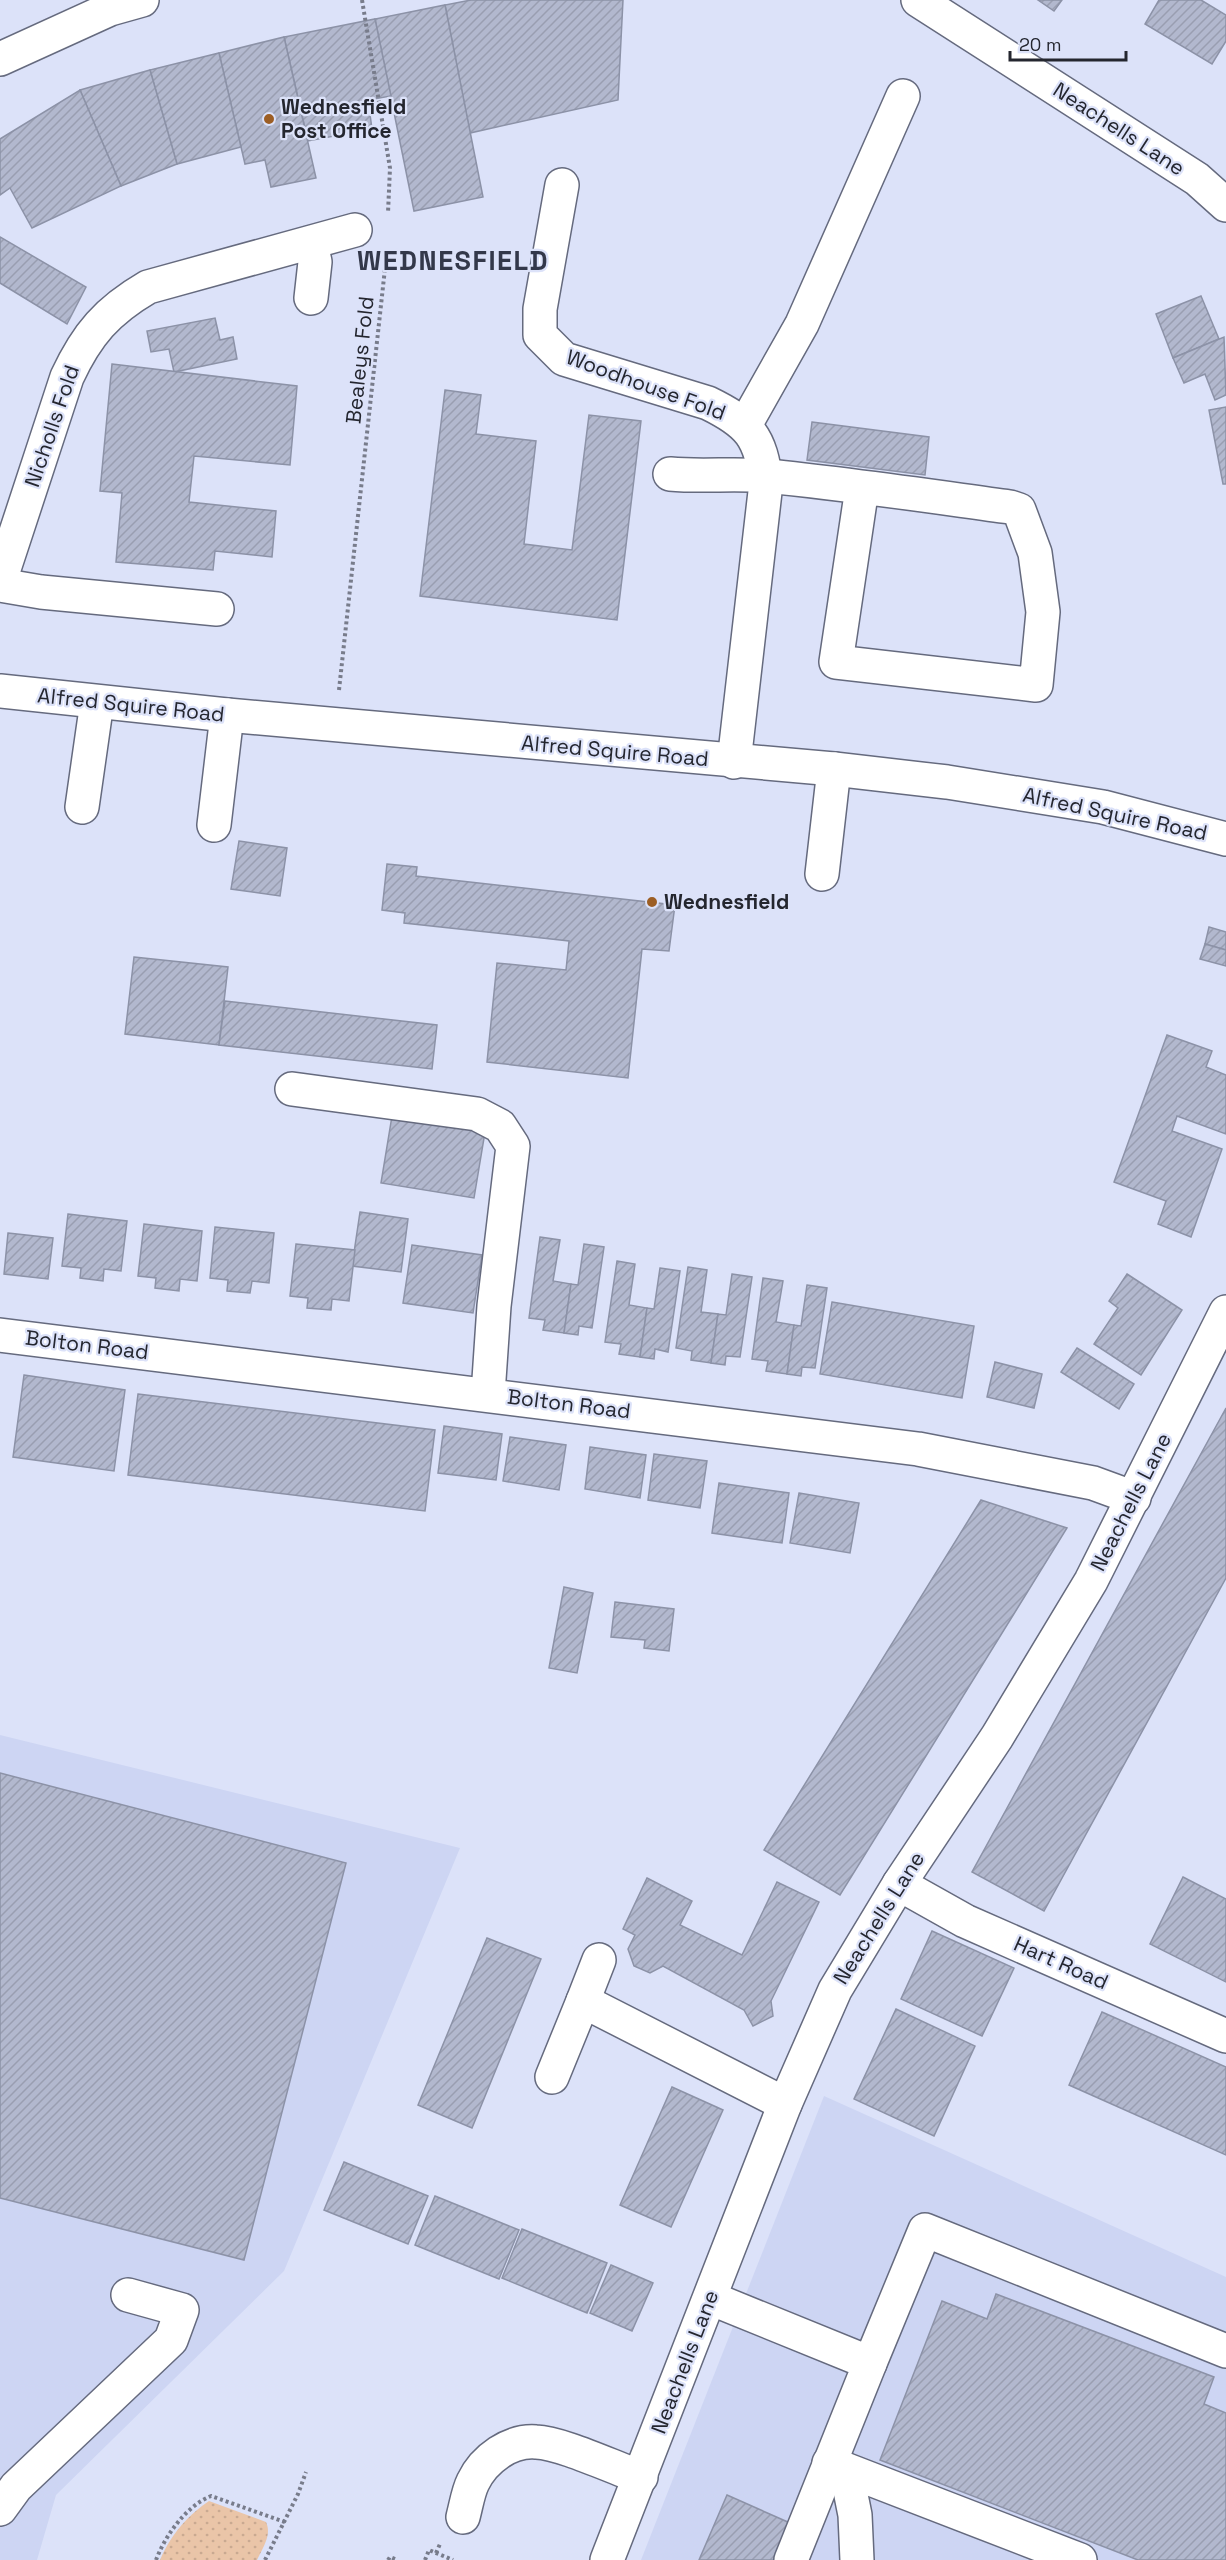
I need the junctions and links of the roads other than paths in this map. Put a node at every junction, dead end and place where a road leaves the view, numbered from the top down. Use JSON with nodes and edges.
{"nodes":[{"id":1,"x":142,"y":0,"type":"edge"},
{"id":2,"x":918,"y":0,"type":"edge"},
{"id":3,"x":0,"y":59,"type":"edge"},
{"id":4,"x":903,"y":96,"type":"dead end"},
{"id":5,"x":562,"y":185,"type":"dead end"},
{"id":6,"x":1226,"y":205,"type":"edge"},
{"id":7,"x":355,"y":230,"type":"dead end"},
{"id":8,"x":310,"y":243,"type":"junction"},
{"id":9,"x":310,"y":298,"type":"dead end"},
{"id":10,"x":745,"y":425,"type":"junction"},
{"id":11,"x":670,"y":474,"type":"dead end"},
{"id":12,"x":765,"y":476,"type":"junction"},
{"id":13,"x":862,"y":488,"type":"junction"},
{"id":14,"x":0,"y":583,"type":"edge"},
{"id":15,"x":217,"y":609,"type":"dead end"},
{"id":16,"x":0,"y":692,"type":"edge"},
{"id":17,"x":97,"y":702,"type":"junction"},
{"id":18,"x":227,"y":715,"type":"junction"},
{"id":19,"x":734,"y":762,"type":"junction"},
{"id":20,"x":834,"y":769,"type":"junction"},
{"id":21,"x":82,"y":807,"type":"dead end"},
{"id":22,"x":214,"y":825,"type":"dead end"},
{"id":23,"x":1226,"y":839,"type":"edge"},
{"id":24,"x":822,"y":874,"type":"dead end"},
{"id":25,"x":292,"y":1089,"type":"dead end"},
{"id":26,"x":1226,"y":1312,"type":"edge"},
{"id":27,"x":0,"y":1335,"type":"edge"},
{"id":28,"x":488,"y":1394,"type":"junction"},
{"id":29,"x":1134,"y":1498,"type":"junction"},
{"id":30,"x":899,"y":1884,"type":"junction"},
{"id":31,"x":599,"y":1960,"type":"dead end"},
{"id":32,"x":583,"y":2001,"type":"junction"},
{"id":33,"x":1226,"y":2036,"type":"edge"},
{"id":34,"x":552,"y":2077,"type":"dead end"},
{"id":35,"x":785,"y":2104,"type":"junction"},
{"id":36,"x":128,"y":2295,"type":"dead end"},
{"id":37,"x":710,"y":2298,"type":"junction"},
{"id":38,"x":1226,"y":2351,"type":"edge"},
{"id":39,"x":870,"y":2363,"type":"junction"},
{"id":40,"x":837,"y":2466,"type":"junction"},
{"id":41,"x":641,"y":2477,"type":"junction"},
{"id":42,"x":0,"y":2509,"type":"edge"},
{"id":43,"x":463,"y":2517,"type":"dead end"},
{"id":44,"x":607,"y":2560,"type":"edge"},
{"id":45,"x":791,"y":2560,"type":"edge"},
{"id":46,"x":857,"y":2560,"type":"edge"},
{"id":47,"x":1080,"y":2560,"type":"edge"}],
"edges":[{"from":1,"to":3,"type":"street"},
{"from":2,"to":6,"type":"street","name":"Neachells Lane"},
{"from":4,"to":10,"type":"street"},
{"from":5,"to":10,"type":"street","name":"Woodhouse Fold"},
{"from":7,"to":8,"type":"street","name":"Nicholls Fold"},
{"from":8,"to":9,"type":"street"},
{"from":8,"to":14,"type":"street","name":"Nicholls Fold"},
{"from":10,"to":12,"type":"street","name":"Woodhouse Fold"},
{"from":11,"to":12,"type":"street"},
{"from":12,"to":13,"type":"street"},
{"from":12,"to":19,"type":"street","name":"Woodhouse Fold"},
{"from":13,"to":13,"type":"street"},
{"from":14,"to":15,"type":"street"},
{"from":16,"to":17,"type":"street","name":"Alfred Squire Road"},
{"from":17,"to":18,"type":"street","name":"Alfred Squire Road"},
{"from":17,"to":21,"type":"street"},
{"from":18,"to":19,"type":"street","name":"Alfred Squire Road"},
{"from":18,"to":22,"type":"street"},
{"from":19,"to":20,"type":"street","name":"Alfred Squire Road"},
{"from":20,"to":23,"type":"street","name":"Alfred Squire Road"},
{"from":20,"to":24,"type":"street"},
{"from":25,"to":28,"type":"street"},
{"from":26,"to":29,"type":"street","name":"Neachells Lane"},
{"from":27,"to":28,"type":"street","name":"Bolton Road"},
{"from":28,"to":29,"type":"street","name":"Bolton Road"},
{"from":29,"to":30,"type":"street","name":"Neachells Lane"},
{"from":30,"to":33,"type":"street","name":"Hart Road"},
{"from":30,"to":35,"type":"street","name":"Neachells Lane"},
{"from":31,"to":32,"type":"street"},
{"from":32,"to":34,"type":"street"},
{"from":32,"to":35,"type":"street"},
{"from":35,"to":37,"type":"street","name":"Neachells Lane"},
{"from":36,"to":42,"type":"street"},
{"from":37,"to":39,"type":"street"},
{"from":37,"to":41,"type":"street","name":"Neachells Lane"},
{"from":38,"to":39,"type":"street"},
{"from":39,"to":40,"type":"street"},
{"from":40,"to":45,"type":"street"},
{"from":40,"to":46,"type":"street"},
{"from":40,"to":47,"type":"street"},
{"from":41,"to":43,"type":"street"},
{"from":41,"to":44,"type":"street","name":"Neachells Lane"}]}
